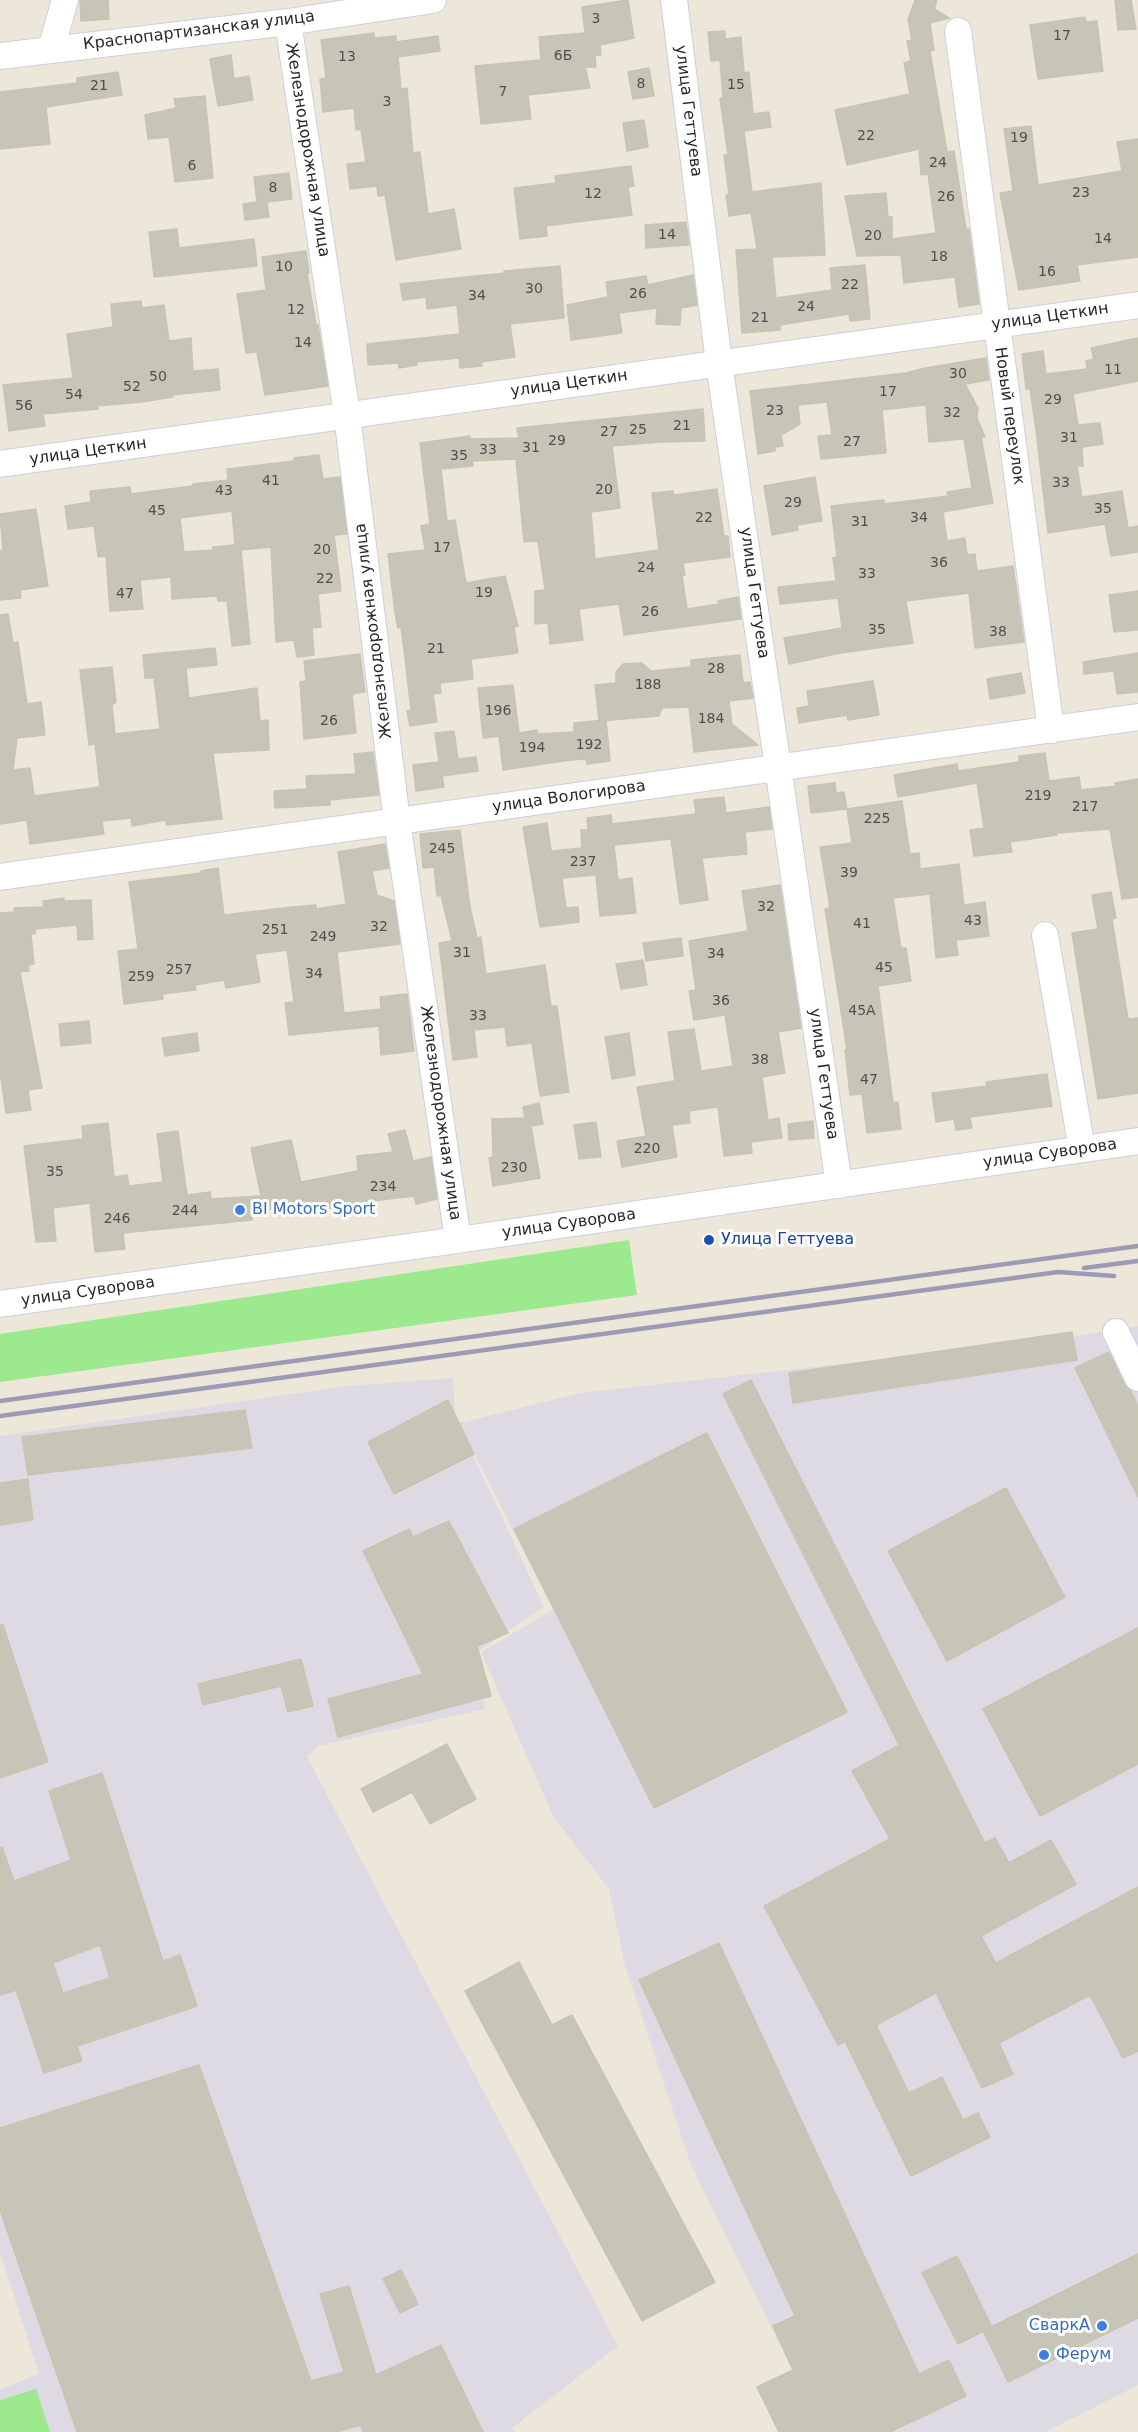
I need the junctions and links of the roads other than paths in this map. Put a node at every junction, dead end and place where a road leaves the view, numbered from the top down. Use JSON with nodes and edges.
{"nodes":[{"id":1,"x":65,"y":0,"type":"edge"},
{"id":2,"x":433,"y":0,"type":"edge"},
{"id":3,"x":674,"y":0,"type":"edge"},
{"id":4,"x":288,"y":22,"type":"junction"},
{"id":5,"x":958,"y":31,"type":"dead end"},
{"id":6,"x":51,"y":48,"type":"junction"},
{"id":7,"x":0,"y":56,"type":"edge"},
{"id":8,"x":1138,"y":305,"type":"edge"},
{"id":9,"x":997,"y":325,"type":"junction"},
{"id":10,"x":720,"y":363,"type":"junction"},
{"id":11,"x":347,"y":415,"type":"junction"},
{"id":12,"x":0,"y":464,"type":"edge"},
{"id":13,"x":1138,"y":717,"type":"edge"},
{"id":14,"x":1051,"y":730,"type":"junction"},
{"id":15,"x":780,"y":768,"type":"junction"},
{"id":16,"x":397,"y":821,"type":"junction"},
{"id":17,"x":0,"y":877,"type":"edge"},
{"id":18,"x":1045,"y":935,"type":"dead end"},
{"id":19,"x":1138,"y":1141,"type":"edge"},
{"id":20,"x":1082,"y":1149,"type":"junction"},
{"id":21,"x":839,"y":1185,"type":"junction"},
{"id":22,"x":458,"y":1240,"type":"junction"},
{"id":23,"x":0,"y":1304,"type":"edge"},
{"id":24,"x":1116,"y":1332,"type":"dead end"},
{"id":25,"x":1138,"y":1378,"type":"edge"}],
"edges":[{"from":1,"to":6,"type":"street"},
{"from":2,"to":4,"type":"street","name":"Краснопартизанская улица"},
{"from":3,"to":10,"type":"street","name":"улица Геттуева"},
{"from":4,"to":6,"type":"street","name":"Краснопартизанская улица"},
{"from":4,"to":11,"type":"street","name":"Железнодорожная улица"},
{"from":5,"to":9,"type":"street","name":"Новый переулок"},
{"from":6,"to":7,"type":"street","name":"Краснопартизанская улица"},
{"from":8,"to":9,"type":"street","name":"улица Цеткин"},
{"from":9,"to":10,"type":"street","name":"улица Цеткин"},
{"from":9,"to":14,"type":"street","name":"Новый переулок"},
{"from":10,"to":11,"type":"street","name":"улица Цеткин"},
{"from":10,"to":15,"type":"street","name":"улица Геттуева"},
{"from":11,"to":12,"type":"street","name":"улица Цеткин"},
{"from":11,"to":16,"type":"street","name":"Железнодорожная улица"},
{"from":13,"to":14,"type":"street","name":"улица Вологирова"},
{"from":14,"to":15,"type":"street","name":"улица Вологирова"},
{"from":15,"to":16,"type":"street","name":"улица Вологирова"},
{"from":15,"to":21,"type":"street","name":"улица Геттуева"},
{"from":16,"to":17,"type":"street","name":"улица Вологирова"},
{"from":16,"to":22,"type":"street","name":"Железнодорожная улица"},
{"from":18,"to":20,"type":"street"},
{"from":19,"to":20,"type":"street","name":"улица Суворова"},
{"from":20,"to":21,"type":"street","name":"улица Суворова"},
{"from":21,"to":22,"type":"street","name":"улица Суворова"},
{"from":22,"to":23,"type":"street","name":"улица Суворова"},
{"from":24,"to":25,"type":"street"}]}
